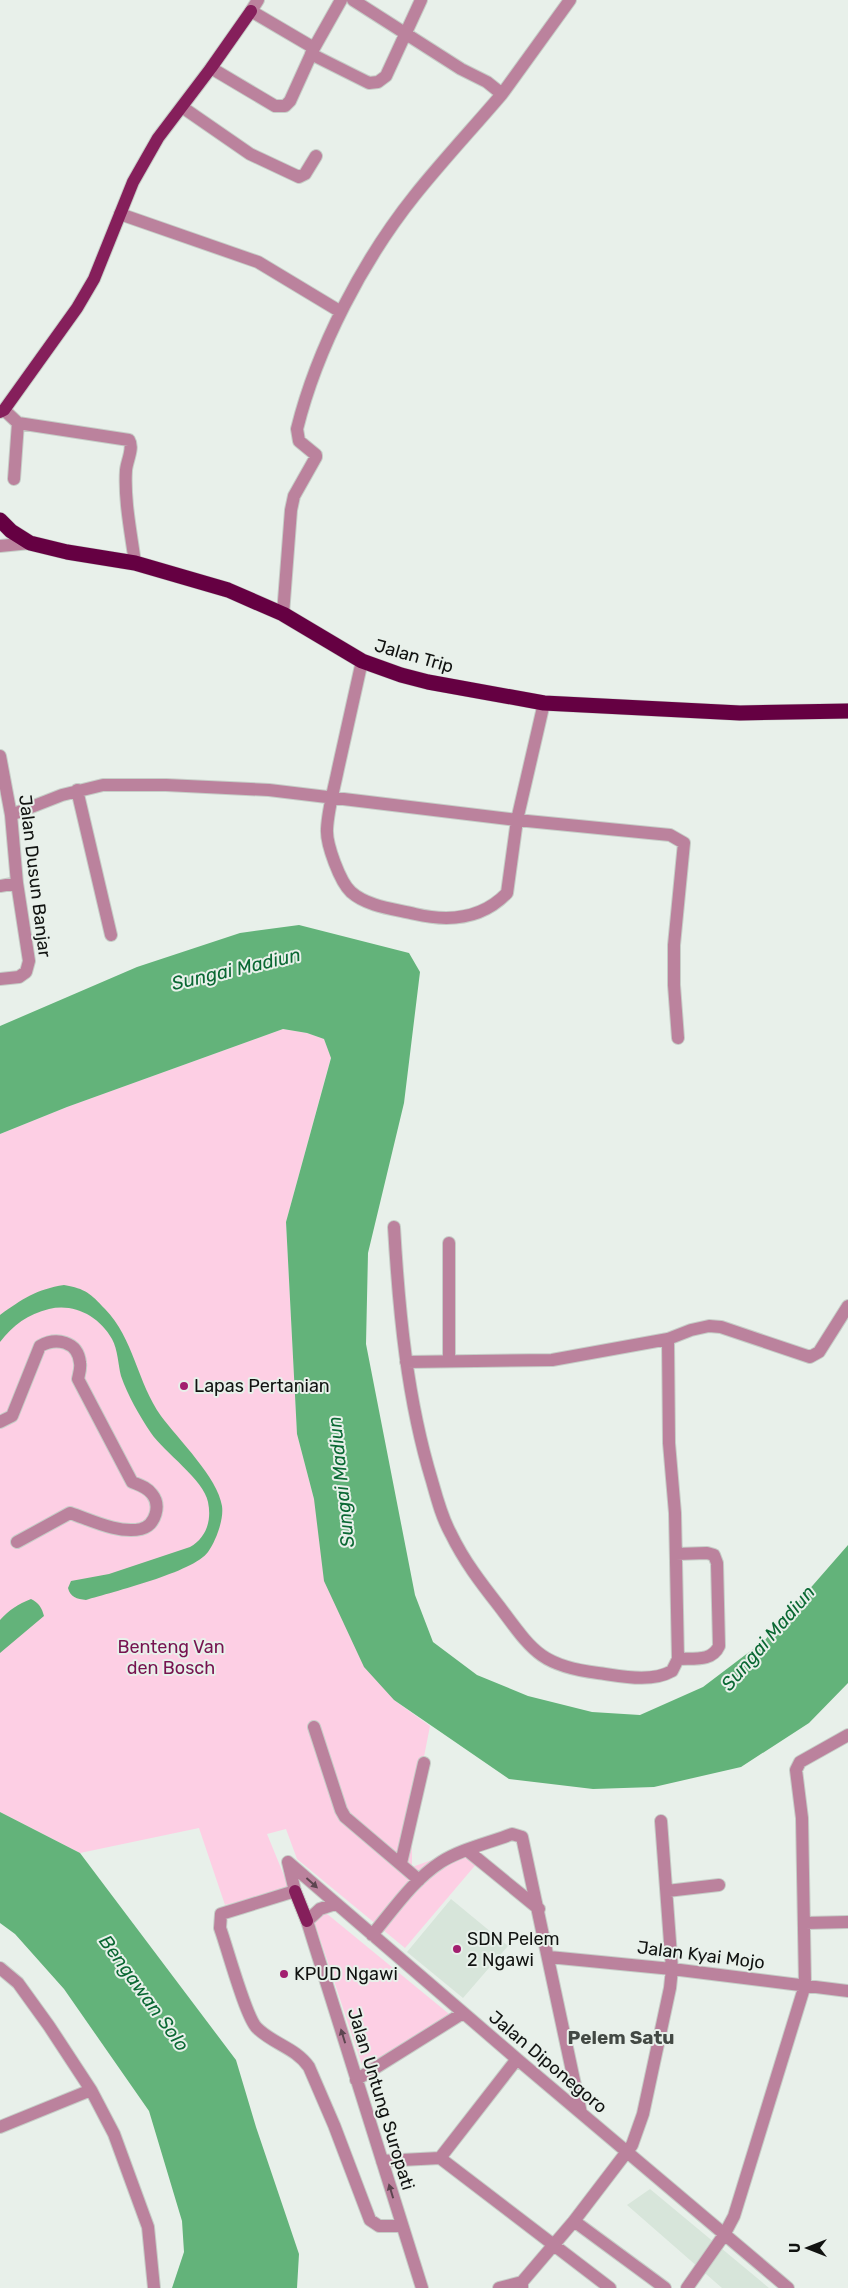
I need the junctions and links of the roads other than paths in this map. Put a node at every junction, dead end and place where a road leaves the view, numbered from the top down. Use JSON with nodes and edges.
{"nodes":[{"id":1,"x":341,"y":0,"type":"edge"},
{"id":2,"x":353,"y":0,"type":"edge"},
{"id":3,"x":420,"y":0,"type":"edge"},
{"id":4,"x":570,"y":0,"type":"edge"},
{"id":5,"x":255,"y":5,"type":"edge"},
{"id":6,"x":406,"y":34,"type":"junction"},
{"id":7,"x":312,"y":51,"type":"junction"},
{"id":8,"x":212,"y":68,"type":"junction"},
{"id":9,"x":502,"y":94,"type":"junction"},
{"id":10,"x":182,"y":107,"type":"junction"},
{"id":11,"x":316,"y":156,"type":"dead end"},
{"id":12,"x":120,"y":214,"type":"junction"},
{"id":13,"x":341,"y":312,"type":"junction"},
{"id":14,"x":2,"y":411,"type":"edge"},
{"id":15,"x":18,"y":423,"type":"junction"},
{"id":16,"x":14,"y":479,"type":"dead end"},
{"id":17,"x":0,"y":520,"type":"edge"},
{"id":18,"x":30,"y":543,"type":"junction"},
{"id":19,"x":0,"y":546,"type":"edge"},
{"id":20,"x":135,"y":563,"type":"junction"},
{"id":21,"x":283,"y":614,"type":"junction"},
{"id":22,"x":362,"y":661,"type":"junction"},
{"id":23,"x":544,"y":703,"type":"junction"},
{"id":24,"x":848,"y":711,"type":"edge"},
{"id":25,"x":0,"y":759,"type":"edge"},
{"id":26,"x":77,"y":790,"type":"junction"},
{"id":27,"x":332,"y":797,"type":"junction"},
{"id":28,"x":11,"y":815,"type":"junction"},
{"id":29,"x":517,"y":820,"type":"junction"},
{"id":30,"x":16,"y":883,"type":"junction"},
{"id":31,"x":0,"y":886,"type":"edge"},
{"id":32,"x":111,"y":935,"type":"dead end"},
{"id":33,"x":0,"y":979,"type":"edge"},
{"id":34,"x":678,"y":1038,"type":"dead end"},
{"id":35,"x":394,"y":1227,"type":"dead end"},
{"id":36,"x":448,"y":1243,"type":"dead end"},
{"id":37,"x":848,"y":1306,"type":"edge"},
{"id":38,"x":668,"y":1340,"type":"junction"},
{"id":39,"x":449,"y":1361,"type":"junction"},
{"id":40,"x":406,"y":1362,"type":"junction"},
{"id":41,"x":0,"y":1422,"type":"edge"},
{"id":42,"x":17,"y":1542,"type":"dead end"},
{"id":43,"x":676,"y":1554,"type":"junction"},
{"id":44,"x":678,"y":1659,"type":"junction"},
{"id":45,"x":314,"y":1727,"type":"dead end"},
{"id":46,"x":848,"y":1735,"type":"edge"},
{"id":47,"x":424,"y":1763,"type":"dead end"},
{"id":48,"x":661,"y":1821,"type":"dead end"},
{"id":49,"x":468,"y":1851,"type":"junction"},
{"id":50,"x":288,"y":1862,"type":"joint"},
{"id":51,"x":400,"y":1863,"type":"junction"},
{"id":52,"x":419,"y":1880,"type":"junction"},
{"id":53,"x":720,"y":1885,"type":"dead end"},
{"id":54,"x":295,"y":1891,"type":"junction"},
{"id":55,"x":667,"y":1891,"type":"junction"},
{"id":56,"x":335,"y":1904,"type":"junction"},
{"id":57,"x":539,"y":1909,"type":"junction"},
{"id":58,"x":307,"y":1921,"type":"junction"},
{"id":59,"x":848,"y":1922,"type":"edge"},
{"id":60,"x":805,"y":1923,"type":"junction"},
{"id":61,"x":372,"y":1935,"type":"junction"},
{"id":62,"x":549,"y":1957,"type":"junction"},
{"id":63,"x":0,"y":1968,"type":"edge"},
{"id":64,"x":672,"y":1968,"type":"junction"},
{"id":65,"x":805,"y":1985,"type":"junction"},
{"id":66,"x":848,"y":1991,"type":"edge"},
{"id":67,"x":463,"y":2012,"type":"junction"},
{"id":68,"x":516,"y":2059,"type":"junction"},
{"id":69,"x":356,"y":2080,"type":"junction"},
{"id":70,"x":91,"y":2090,"type":"junction"},
{"id":71,"x":581,"y":2113,"type":"junction"},
{"id":72,"x":0,"y":2127,"type":"edge"},
{"id":73,"x":628,"y":2153,"type":"junction"},
{"id":74,"x":440,"y":2158,"type":"junction"},
{"id":75,"x":382,"y":2161,"type":"junction"},
{"id":76,"x":574,"y":2221,"type":"junction"},
{"id":77,"x":402,"y":2226,"type":"junction"},
{"id":78,"x":724,"y":2235,"type":"junction"},
{"id":79,"x":554,"y":2244,"type":"junction"},
{"id":80,"x":522,"y":2285,"type":"edge"},
{"id":81,"x":154,"y":2288,"type":"edge"},
{"id":82,"x":422,"y":2288,"type":"edge"},
{"id":83,"x":499,"y":2288,"type":"edge"},
{"id":84,"x":610,"y":2288,"type":"edge"},
{"id":85,"x":665,"y":2288,"type":"edge"},
{"id":86,"x":687,"y":2288,"type":"edge"},
{"id":87,"x":788,"y":2288,"type":"edge"}],
"edges":[{"from":1,"to":7,"type":"street"},
{"from":2,"to":6,"type":"street"},
{"from":3,"to":6,"type":"street"},
{"from":4,"to":9,"type":"street"},
{"from":5,"to":7,"type":"street"},
{"from":5,"to":8,"type":"main road"},
{"from":6,"to":7,"type":"street"},
{"from":6,"to":9,"type":"street"},
{"from":7,"to":8,"type":"street"},
{"from":8,"to":10,"type":"main road"},
{"from":9,"to":13,"type":"street"},
{"from":10,"to":11,"type":"street"},
{"from":10,"to":12,"type":"main road"},
{"from":12,"to":13,"type":"street"},
{"from":12,"to":14,"type":"main road"},
{"from":13,"to":21,"type":"street"},
{"from":14,"to":15,"type":"street"},
{"from":15,"to":16,"type":"street"},
{"from":15,"to":20,"type":"street"},
{"from":17,"to":18,"type":"highway","name":"Jalan Trip"},
{"from":18,"to":19,"type":"street"},
{"from":18,"to":20,"type":"highway","name":"Jalan Trip"},
{"from":20,"to":21,"type":"highway","name":"Jalan Trip"},
{"from":21,"to":22,"type":"highway","name":"Jalan Trip"},
{"from":22,"to":23,"type":"highway","name":"Jalan Trip"},
{"from":22,"to":27,"type":"street"},
{"from":23,"to":24,"type":"highway","name":"Jalan Trip"},
{"from":23,"to":29,"type":"street"},
{"from":25,"to":28,"type":"street","name":"Jalan Dusun Banjar"},
{"from":26,"to":27,"type":"street"},
{"from":26,"to":28,"type":"street"},
{"from":26,"to":32,"type":"street"},
{"from":27,"to":29,"type":"street"},
{"from":27,"to":29,"type":"street"},
{"from":28,"to":30,"type":"street","name":"Jalan Dusun Banjar"},
{"from":29,"to":34,"type":"street"},
{"from":30,"to":31,"type":"street"},
{"from":30,"to":33,"type":"street","name":"Jalan Dusun Banjar"},
{"from":35,"to":40,"type":"street"},
{"from":36,"to":39,"type":"street"},
{"from":37,"to":38,"type":"street"},
{"from":38,"to":39,"type":"street"},
{"from":38,"to":43,"type":"street"},
{"from":39,"to":40,"type":"street"},
{"from":40,"to":44,"type":"street"},
{"from":41,"to":42,"type":"street"},
{"from":43,"to":44,"type":"street"},
{"from":43,"to":44,"type":"street"},
{"from":45,"to":51,"type":"street"},
{"from":46,"to":60,"type":"street"},
{"from":47,"to":51,"type":"street"},
{"from":48,"to":55,"type":"street"},
{"from":49,"to":52,"type":"street"},
{"from":49,"to":57,"type":"street"},
{"from":49,"to":57,"type":"street"},
{"from":50,"to":54,"type":"street","name":"Jalan Untung Suropati"},
{"from":50,"to":56,"type":"street","name":"Jalan Diponegoro","one_way":true},
{"from":51,"to":52,"type":"street"},
{"from":52,"to":61,"type":"street"},
{"from":53,"to":55,"type":"street"},
{"from":54,"to":58,"type":"main road","name":"Jalan Untung Suropati"},
{"from":54,"to":77,"type":"street"},
{"from":55,"to":64,"type":"street"},
{"from":56,"to":58,"type":"street"},
{"from":56,"to":61,"type":"street","name":"Jalan Diponegoro"},
{"from":57,"to":62,"type":"street"},
{"from":69,"to":58,"type":"street","name":"Jalan Untung Suropati","one_way":true},
{"from":59,"to":60,"type":"street"},
{"from":60,"to":65,"type":"street"},
{"from":61,"to":67,"type":"street","name":"Jalan Diponegoro"},
{"from":62,"to":64,"type":"street","name":"Jalan Kyai Mojo"},
{"from":62,"to":71,"type":"street"},
{"from":63,"to":70,"type":"street"},
{"from":64,"to":65,"type":"street","name":"Jalan Kyai Mojo"},
{"from":64,"to":73,"type":"street"},
{"from":65,"to":66,"type":"street","name":"Jalan Kyai Mojo"},
{"from":65,"to":78,"type":"street"},
{"from":67,"to":68,"type":"street","name":"Jalan Diponegoro"},
{"from":67,"to":69,"type":"street"},
{"from":68,"to":71,"type":"street","name":"Jalan Diponegoro"},
{"from":68,"to":74,"type":"street"},
{"from":69,"to":75,"type":"street","name":"Jalan Untung Suropati"},
{"from":70,"to":72,"type":"street"},
{"from":70,"to":81,"type":"street"},
{"from":71,"to":73,"type":"street","name":"Jalan Diponegoro"},
{"from":73,"to":76,"type":"street"},
{"from":73,"to":78,"type":"street","name":"Jalan Diponegoro"},
{"from":74,"to":75,"type":"street"},
{"from":74,"to":79,"type":"street"},
{"from":77,"to":75,"type":"street","name":"Jalan Untung Suropati","one_way":true},
{"from":76,"to":79,"type":"street"},
{"from":76,"to":85,"type":"street"},
{"from":77,"to":82,"type":"street","name":"Jalan Untung Suropati"},
{"from":78,"to":86,"type":"street"},
{"from":78,"to":87,"type":"street","name":"Jalan Diponegoro"},
{"from":79,"to":80,"type":"street"},
{"from":79,"to":84,"type":"street"},
{"from":80,"to":83,"type":"street"}]}
